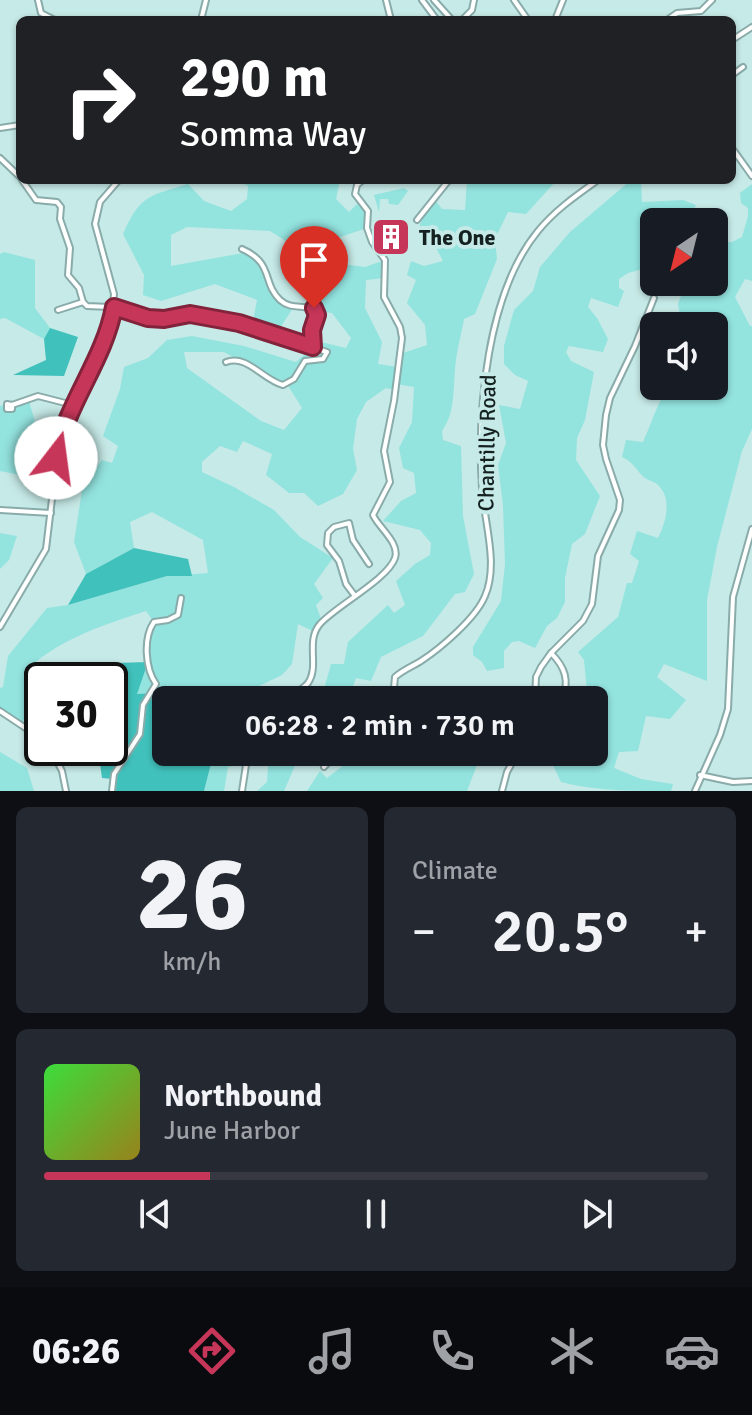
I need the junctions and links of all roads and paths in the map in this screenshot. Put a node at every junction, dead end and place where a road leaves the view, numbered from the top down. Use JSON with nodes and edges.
{"nodes":[{"id":1,"x":38,"y":0,"type":"edge"},
{"id":2,"x":434,"y":0,"type":"edge"},
{"id":3,"x":712,"y":0,"type":"edge"},
{"id":4,"x":47,"y":16,"type":"edge"},
{"id":5,"x":448,"y":16,"type":"edge"},
{"id":6,"x":673,"y":16,"type":"edge"},
{"id":7,"x":743,"y":67,"type":"dead end"},
{"id":8,"x":736,"y":72,"type":"edge"},
{"id":9,"x":736,"y":154,"type":"edge"},
{"id":10,"x":0,"y":158,"type":"edge"},
{"id":11,"x":16,"y":173,"type":"edge"},
{"id":12,"x":752,"y":176,"type":"edge"},
{"id":13,"x":25,"y":184,"type":"edge"},
{"id":14,"x":116,"y":184,"type":"edge"},
{"id":15,"x":358,"y":184,"type":"edge"},
{"id":16,"x":446,"y":184,"type":"edge"},
{"id":17,"x":593,"y":184,"type":"edge"},
{"id":18,"x":417,"y":220,"type":"dead end"},
{"id":19,"x":242,"y":249,"type":"dead end"},
{"id":20,"x":654,"y":298,"type":"dead end"},
{"id":21,"x":83,"y":302,"type":"junction"},
{"id":22,"x":114,"y":307,"type":"junction"},
{"id":23,"x":58,"y":310,"type":"dead end"},
{"id":24,"x":313,"y":347,"type":"junction"},
{"id":25,"x":227,"y":362,"type":"dead end"},
{"id":26,"x":12,"y":405,"type":"dead end"},
{"id":27,"x":73,"y":405,"type":"junction"},
{"id":28,"x":0,"y":510,"type":"edge"},
{"id":29,"x":51,"y":513,"type":"junction"},
{"id":30,"x":752,"y":529,"type":"edge"},
{"id":31,"x":369,"y":564,"type":"dead end"},
{"id":32,"x":355,"y":596,"type":"junction"},
{"id":33,"x":181,"y":598,"type":"dead end"},
{"id":34,"x":0,"y":627,"type":"edge"},
{"id":35,"x":551,"y":653,"type":"junction"},
{"id":36,"x":304,"y":686,"type":"edge"},
{"id":37,"x":394,"y":686,"type":"edge"},
{"id":38,"x":536,"y":686,"type":"edge"},
{"id":39,"x":566,"y":686,"type":"edge"},
{"id":40,"x":0,"y":711,"type":"edge"},
{"id":41,"x":24,"y":726,"type":"edge"},
{"id":42,"x":60,"y":766,"type":"edge"},
{"id":43,"x":246,"y":766,"type":"edge"},
{"id":44,"x":510,"y":766,"type":"edge"},
{"id":45,"x":700,"y":775,"type":"junction"},
{"id":46,"x":752,"y":781,"type":"edge"},
{"id":47,"x":66,"y":791,"type":"edge"},
{"id":48,"x":112,"y":791,"type":"edge"},
{"id":49,"x":242,"y":791,"type":"edge"},
{"id":50,"x":502,"y":791,"type":"edge"},
{"id":51,"x":695,"y":791,"type":"edge"}],
"edges":[{"from":1,"to":4,"type":"street"},
{"from":2,"to":5,"type":"street"},
{"from":3,"to":6,"type":"street"},
{"from":7,"to":8,"type":"street"},
{"from":9,"to":12,"type":"street"},
{"from":10,"to":11,"type":"street"},
{"from":13,"to":21,"type":"street"},
{"from":14,"to":22,"type":"street"},
{"from":15,"to":32,"type":"street"},
{"from":16,"to":18,"type":"street"},
{"from":17,"to":37,"type":"street","name":"Chantilly Road"},
{"from":19,"to":24,"type":"street"},
{"from":20,"to":35,"type":"street"},
{"from":21,"to":22,"type":"street"},
{"from":21,"to":23,"type":"street"},
{"from":22,"to":24,"type":"street"},
{"from":22,"to":27,"type":"street"},
{"from":24,"to":25,"type":"street"},
{"from":26,"to":27,"type":"street"},
{"from":27,"to":29,"type":"street"},
{"from":28,"to":29,"type":"street"},
{"from":29,"to":34,"type":"street"},
{"from":30,"to":45,"type":"street"},
{"from":31,"to":32,"type":"street"},
{"from":32,"to":36,"type":"street"},
{"from":33,"to":48,"type":"street"},
{"from":35,"to":38,"type":"street"},
{"from":35,"to":39,"type":"street"},
{"from":40,"to":41,"type":"street"},
{"from":42,"to":47,"type":"street"},
{"from":43,"to":49,"type":"street"},
{"from":44,"to":50,"type":"street"},
{"from":45,"to":46,"type":"street"},
{"from":45,"to":51,"type":"street"}]}
